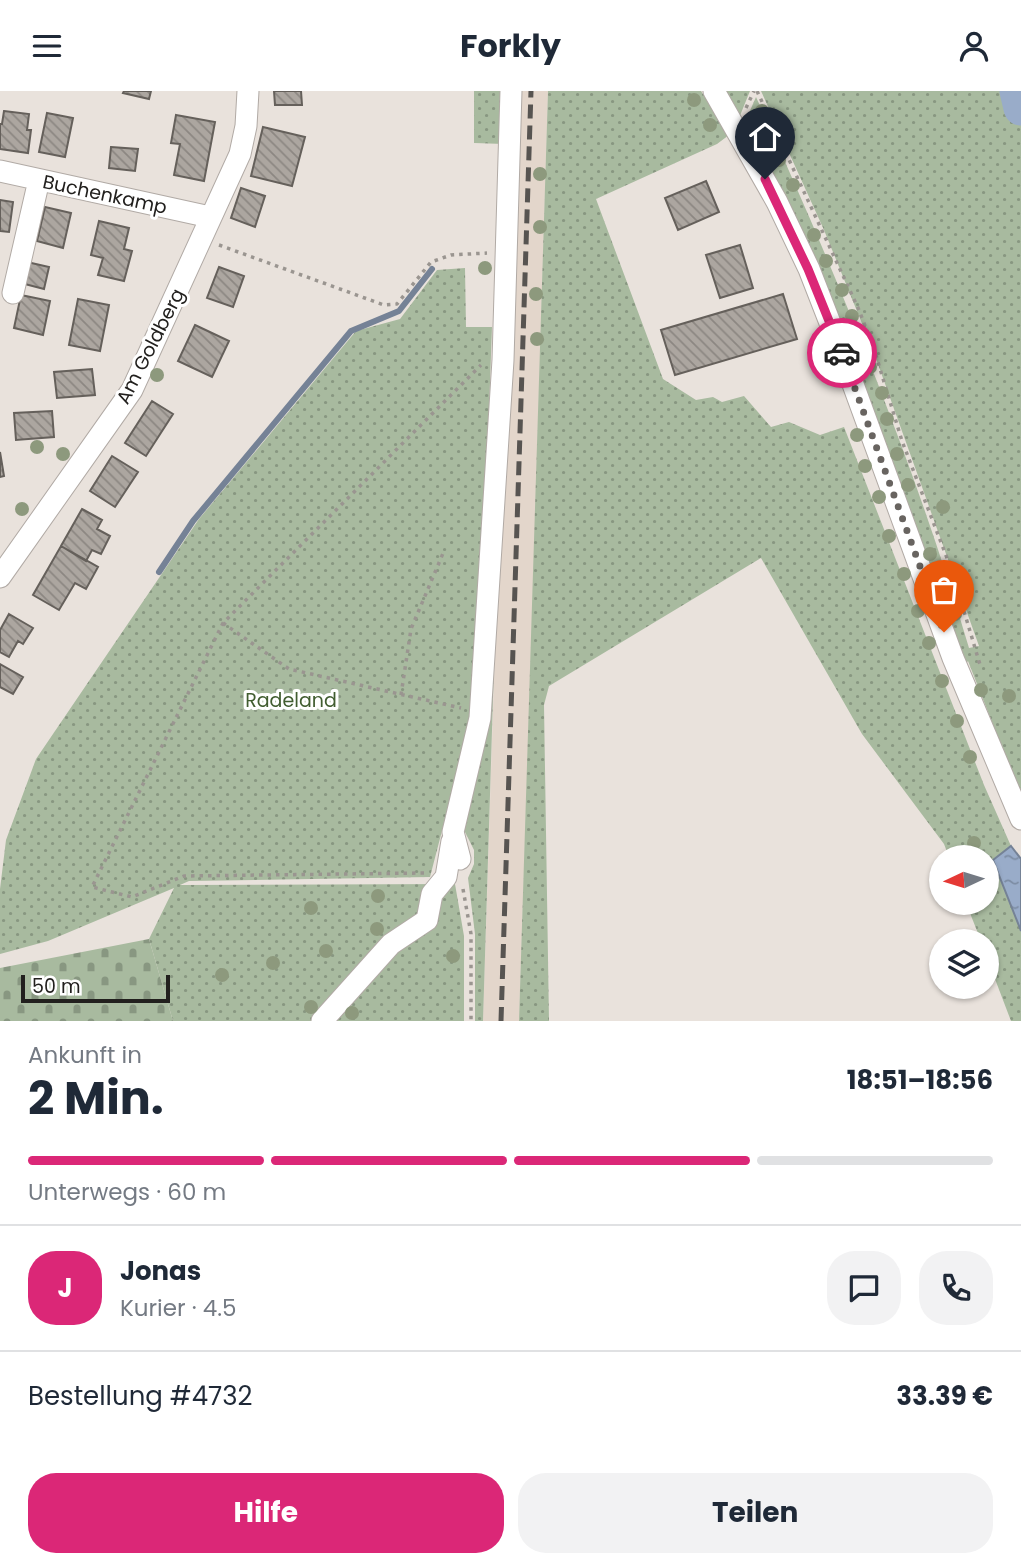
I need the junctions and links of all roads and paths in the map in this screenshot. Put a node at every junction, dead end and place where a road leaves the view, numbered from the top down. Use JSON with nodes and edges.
{"nodes":[{"id":1,"x":248,"y":91,"type":"edge"},
{"id":2,"x":511,"y":91,"type":"edge"},
{"id":3,"x":714,"y":91,"type":"edge"},
{"id":4,"x":757,"y":91,"type":"edge"},
{"id":5,"x":0,"y":171,"type":"edge"},
{"id":6,"x":39,"y":180,"type":"junction"},
{"id":7,"x":210,"y":218,"type":"junction"},
{"id":8,"x":203,"y":239,"type":"junction"},
{"id":9,"x":507,"y":253,"type":"junction"},
{"id":10,"x":13,"y":293,"type":"dead end"},
{"id":11,"x":503,"y":360,"type":"junction"},
{"id":12,"x":444,"y":551,"type":"dead end"},
{"id":13,"x":0,"y":577,"type":"edge"},
{"id":14,"x":223,"y":623,"type":"junction"},
{"id":15,"x":984,"y":675,"type":"dead end"},
{"id":16,"x":401,"y":695,"type":"junction"},
{"id":17,"x":466,"y":709,"type":"dead end"},
{"id":18,"x":1021,"y":819,"type":"edge"},
{"id":19,"x":454,"y":864,"type":"junction"},
{"id":20,"x":322,"y":1021,"type":"edge"},
{"id":21,"x":471,"y":1021,"type":"edge"}],
"edges":[{"from":1,"to":7,"type":"street","name":"Am Goldberg"},
{"from":2,"to":9,"type":"street"},
{"from":3,"to":18,"type":"street"},
{"from":4,"to":15,"type":"path"},
{"from":5,"to":6,"type":"street","name":"Buchenkamp"},
{"from":6,"to":7,"type":"street","name":"Buchenkamp"},
{"from":6,"to":10,"type":"street"},
{"from":7,"to":8,"type":"street","name":"Am Goldberg"},
{"from":8,"to":9,"type":"path"},
{"from":8,"to":13,"type":"street","name":"Am Goldberg"},
{"from":9,"to":11,"type":"street"},
{"from":11,"to":14,"type":"path"},
{"from":11,"to":19,"type":"street"},
{"from":12,"to":16,"type":"path"},
{"from":14,"to":16,"type":"path"},
{"from":14,"to":19,"type":"path"},
{"from":16,"to":17,"type":"path"},
{"from":19,"to":20,"type":"street"},
{"from":19,"to":21,"type":"path"}]}
